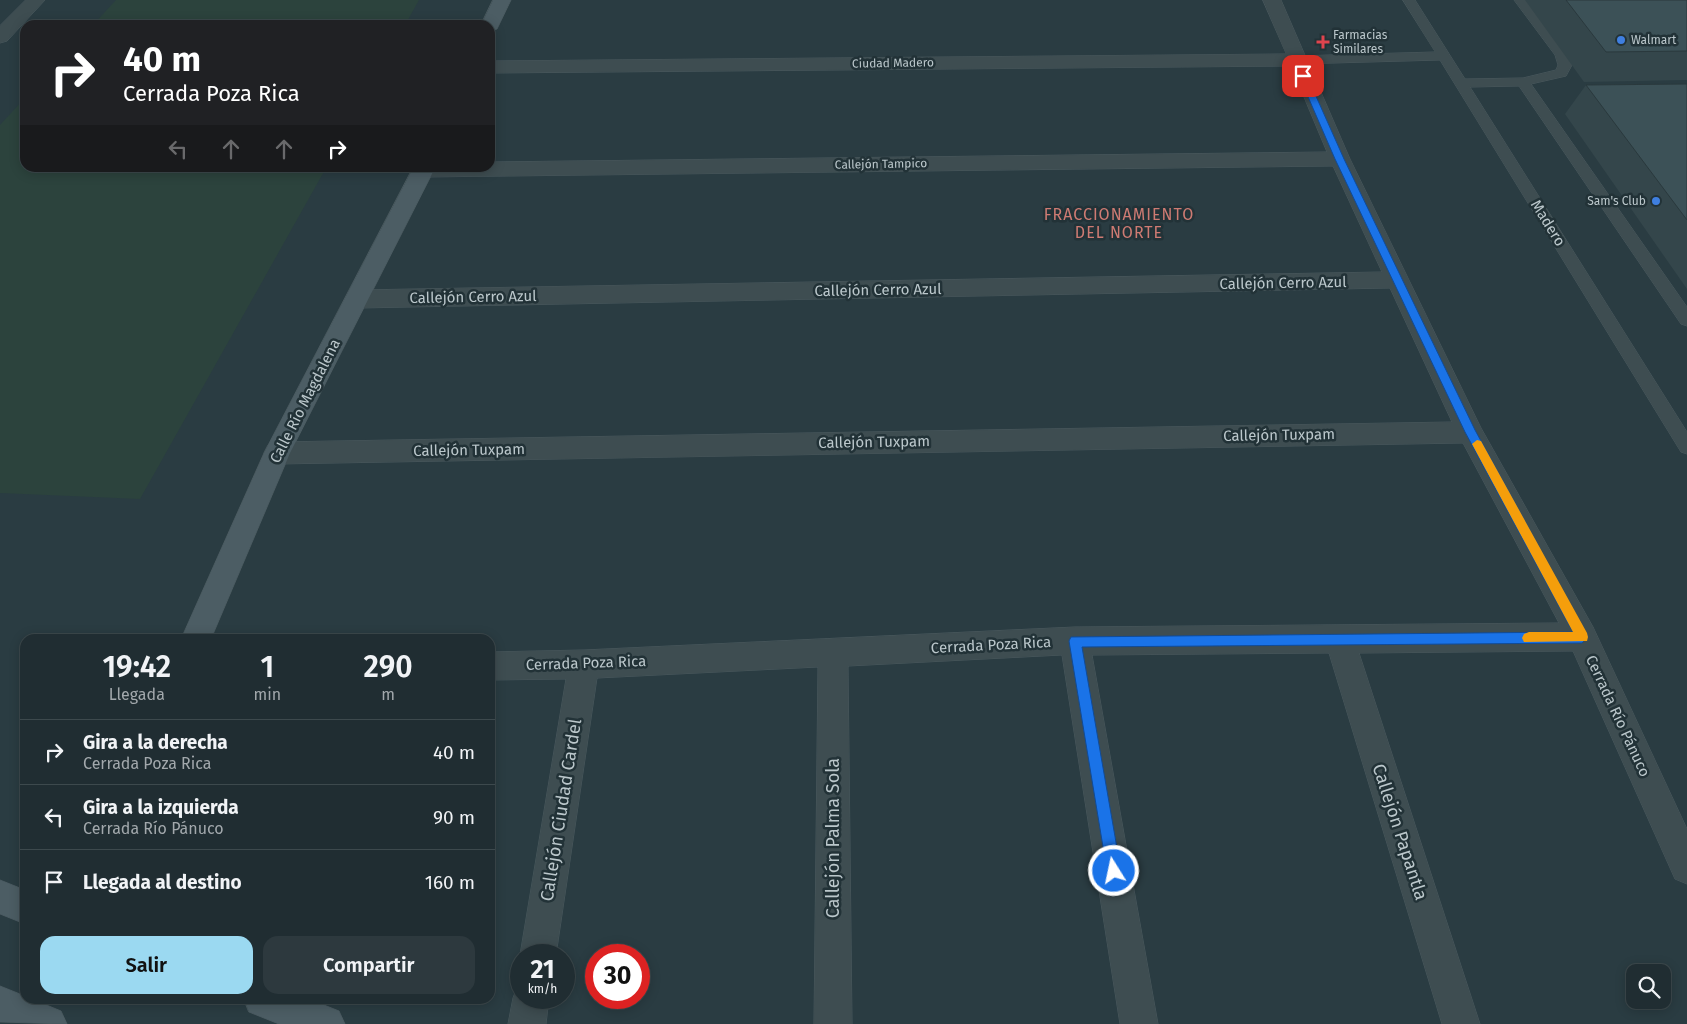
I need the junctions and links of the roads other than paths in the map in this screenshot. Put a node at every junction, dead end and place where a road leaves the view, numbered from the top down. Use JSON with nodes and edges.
{"nodes":[{"id":1,"x":36,"y":0,"type":"edge"},
{"id":2,"x":502,"y":0,"type":"edge"},
{"id":3,"x":1272,"y":0,"type":"edge"},
{"id":4,"x":1409,"y":0,"type":"edge"},
{"id":5,"x":1520,"y":0,"type":"edge"},
{"id":6,"x":492,"y":20,"type":"edge"},
{"id":7,"x":7,"y":23,"type":"edge"},
{"id":8,"x":0,"y":37,"type":"edge"},
{"id":9,"x":1444,"y":56,"type":"junction"},
{"id":10,"x":1296,"y":60,"type":"junction"},
{"id":11,"x":495,"y":67,"type":"edge"},
{"id":12,"x":1523,"y":82,"type":"junction"},
{"id":13,"x":1461,"y":83,"type":"junction"},
{"id":14,"x":1340,"y":159,"type":"junction"},
{"id":15,"x":495,"y":168,"type":"edge"},
{"id":16,"x":422,"y":172,"type":"edge"},
{"id":17,"x":1398,"y":280,"type":"junction"},
{"id":18,"x":358,"y":299,"type":"junction"},
{"id":19,"x":1687,"y":320,"type":"edge"},
{"id":20,"x":1470,"y":432,"type":"junction"},
{"id":21,"x":1687,"y":447,"type":"edge"},
{"id":22,"x":277,"y":453,"type":"junction"},
{"id":23,"x":198,"y":634,"type":"edge"},
{"id":24,"x":1582,"y":637,"type":"junction"},
{"id":25,"x":1075,"y":641,"type":"junction"},
{"id":26,"x":1340,"y":641,"type":"junction"},
{"id":27,"x":833,"y":652,"type":"junction"},
{"id":28,"x":584,"y":664,"type":"junction"},
{"id":29,"x":495,"y":666,"type":"edge"},
{"id":30,"x":1687,"y":867,"type":"edge"},
{"id":31,"x":0,"y":897,"type":"edge"},
{"id":32,"x":20,"y":905,"type":"edge"},
{"id":33,"x":540,"y":944,"type":"edge"},
{"id":34,"x":275,"y":1004,"type":"edge"},
{"id":35,"x":11,"y":1007,"type":"edge"},
{"id":36,"x":529,"y":1009,"type":"edge"},
{"id":37,"x":48,"y":1024,"type":"edge"},
{"id":38,"x":326,"y":1024,"type":"edge"},
{"id":39,"x":527,"y":1024,"type":"edge"},
{"id":40,"x":833,"y":1024,"type":"edge"},
{"id":41,"x":1139,"y":1024,"type":"edge"},
{"id":42,"x":1461,"y":1024,"type":"edge"}],
"edges":[{"from":1,"to":7,"type":"street"},
{"from":2,"to":6,"type":"street"},
{"from":3,"to":10,"type":"street","name":"Cerrada Río Pánuco"},
{"from":4,"to":9,"type":"lane","name":"Madero"},
{"from":5,"to":12,"type":"lane"},
{"from":7,"to":8,"type":"street"},
{"from":9,"to":10,"type":"lane"},
{"from":9,"to":13,"type":"lane","name":"Madero"},
{"from":10,"to":11,"type":"street","name":"Ciudad Madero"},
{"from":10,"to":14,"type":"street","name":"Cerrada Río Pánuco"},
{"from":12,"to":13,"type":"lane"},
{"from":12,"to":19,"type":"lane"},
{"from":13,"to":21,"type":"lane","name":"Madero"},
{"from":14,"to":15,"type":"street","name":"Callejón Tampico"},
{"from":14,"to":17,"type":"street","name":"Cerrada Río Pánuco"},
{"from":16,"to":18,"type":"street","name":"Calle Río Magdalena"},
{"from":17,"to":18,"type":"street","name":"Callejón Cerro Azul"},
{"from":17,"to":20,"type":"street","name":"Cerrada Río Pánuco"},
{"from":18,"to":22,"type":"street","name":"Calle Río Magdalena"},
{"from":20,"to":22,"type":"street","name":"Callejón Tuxpam"},
{"from":20,"to":24,"type":"street","name":"Cerrada Río Pánuco"},
{"from":22,"to":23,"type":"street","name":"Calle Río Magdalena"},
{"from":24,"to":26,"type":"street","name":"Cerrada Poza Rica"},
{"from":24,"to":30,"type":"street","name":"Cerrada Río Pánuco"},
{"from":25,"to":26,"type":"street","name":"Cerrada Poza Rica"},
{"from":25,"to":27,"type":"street","name":"Cerrada Poza Rica"},
{"from":25,"to":41,"type":"street"},
{"from":26,"to":42,"type":"street","name":"Callejón Papantla"},
{"from":27,"to":28,"type":"street","name":"Cerrada Poza Rica"},
{"from":27,"to":40,"type":"street","name":"Callejón Palma Sola"},
{"from":28,"to":29,"type":"street","name":"Cerrada Poza Rica"},
{"from":28,"to":33,"type":"street","name":"Callejón Ciudad Cardel"},
{"from":31,"to":32,"type":"street"},
{"from":34,"to":38,"type":"street"},
{"from":35,"to":37,"type":"street"},
{"from":36,"to":39,"type":"street"}]}
